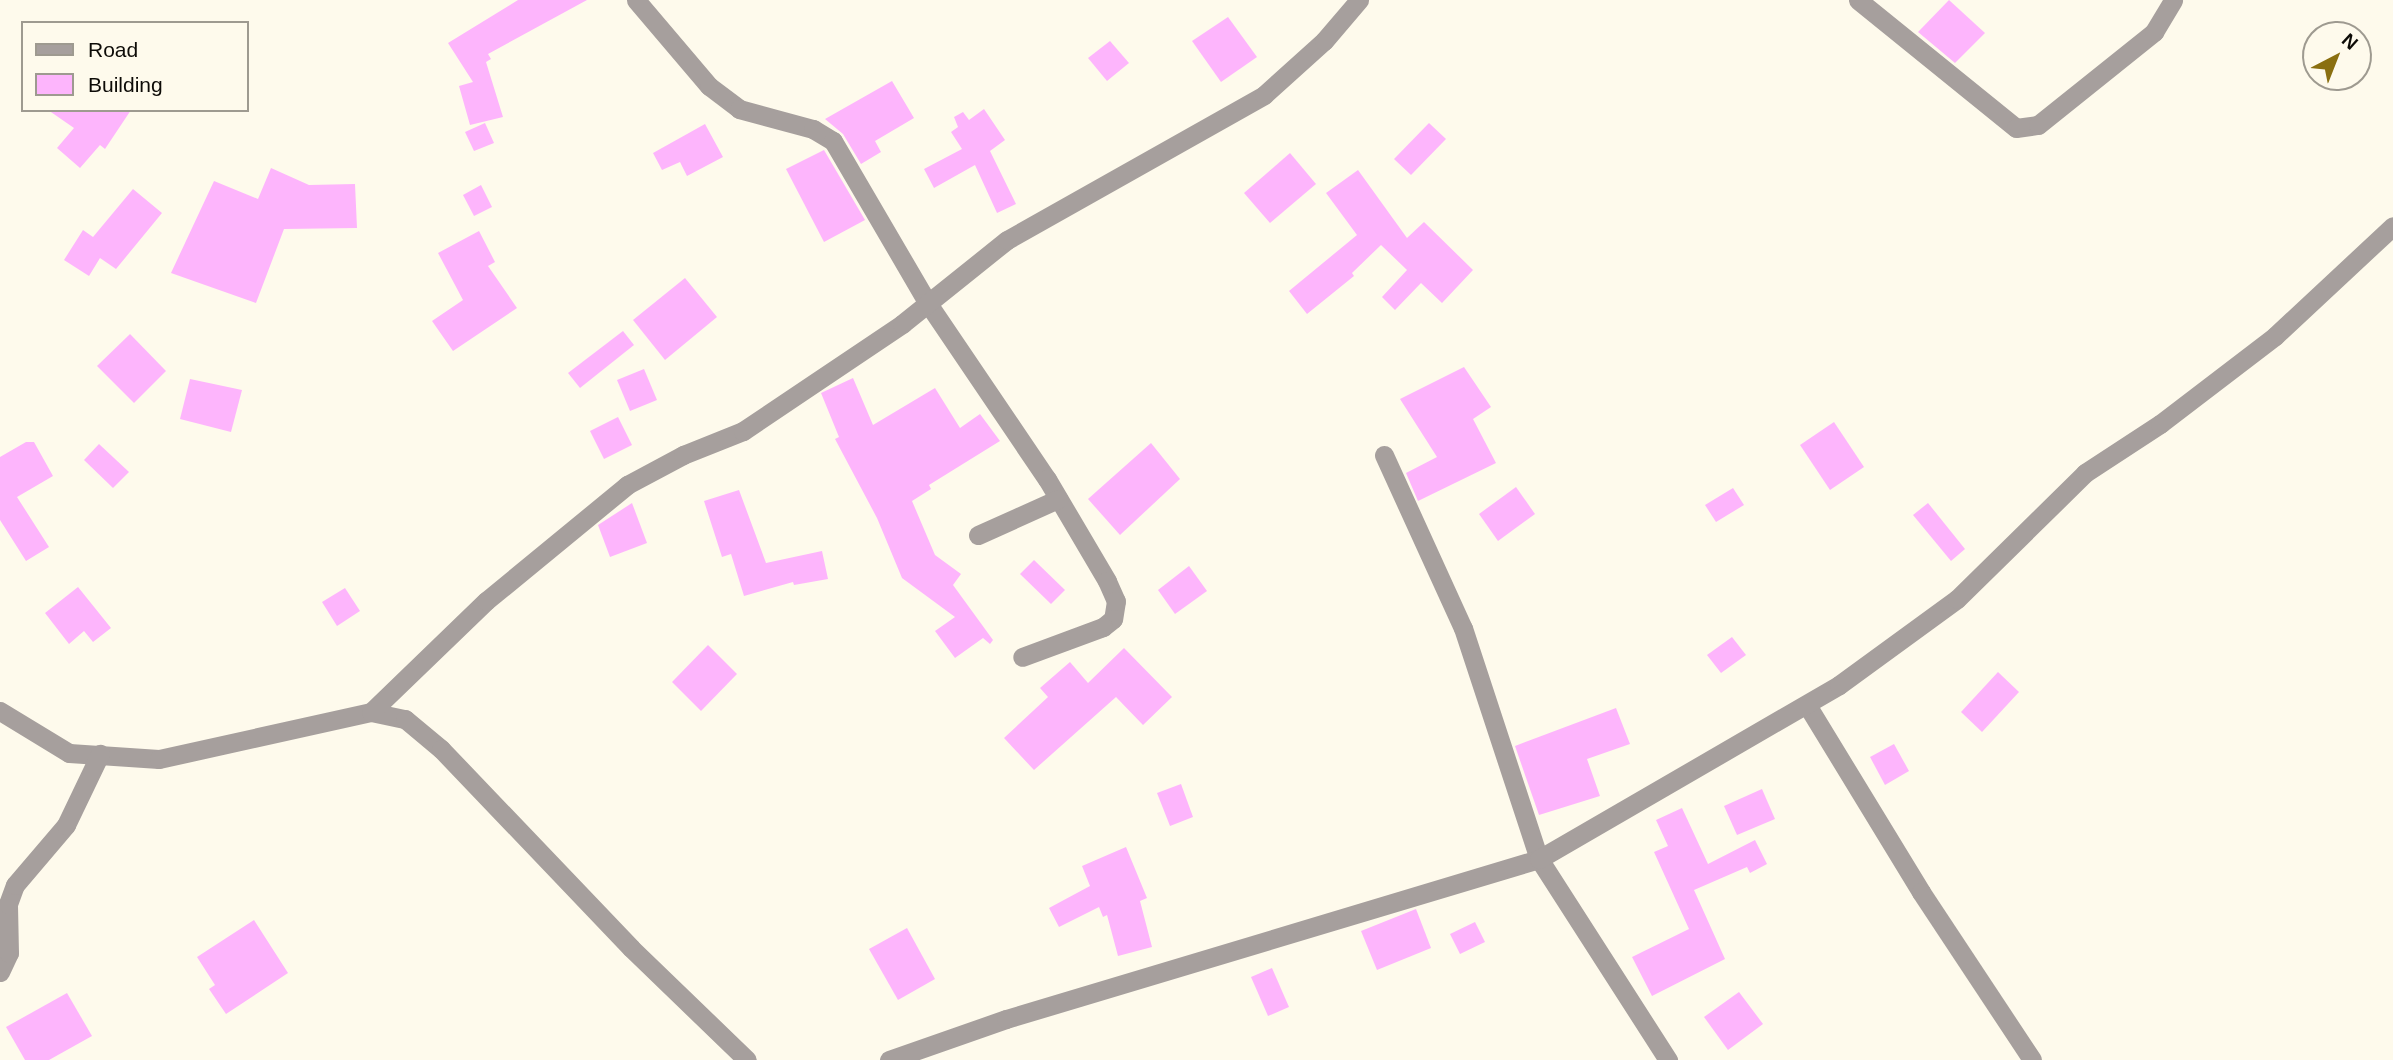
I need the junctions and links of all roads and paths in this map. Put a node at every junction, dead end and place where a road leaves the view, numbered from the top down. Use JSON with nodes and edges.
{"nodes":[{"id":1,"x":636,"y":0,"type":"edge"},
{"id":2,"x":1359,"y":0,"type":"edge"},
{"id":3,"x":1858,"y":0,"type":"edge"},
{"id":4,"x":2173,"y":0,"type":"edge"},
{"id":5,"x":2393,"y":226,"type":"edge"},
{"id":6,"x":927,"y":302,"type":"junction"},
{"id":7,"x":1384,"y":455,"type":"dead end"},
{"id":8,"x":1058,"y":499,"type":"junction"},
{"id":9,"x":978,"y":535,"type":"dead end"},
{"id":10,"x":1022,"y":657,"type":"dead end"},
{"id":11,"x":1807,"y":705,"type":"junction"},
{"id":12,"x":0,"y":711,"type":"edge"},
{"id":13,"x":371,"y":712,"type":"junction"},
{"id":14,"x":100,"y":754,"type":"junction"},
{"id":15,"x":1539,"y":859,"type":"junction"},
{"id":16,"x":0,"y":972,"type":"edge"},
{"id":17,"x":747,"y":1060,"type":"edge"},
{"id":18,"x":889,"y":1060,"type":"edge"},
{"id":19,"x":1668,"y":1060,"type":"edge"},
{"id":20,"x":2032,"y":1060,"type":"edge"}],
"edges":[{"from":1,"to":6,"type":"street"},
{"from":2,"to":6,"type":"street"},
{"from":3,"to":4,"type":"street"},
{"from":5,"to":11,"type":"street"},
{"from":6,"to":8,"type":"street"},
{"from":6,"to":13,"type":"street"},
{"from":7,"to":15,"type":"street"},
{"from":8,"to":9,"type":"street"},
{"from":8,"to":10,"type":"street"},
{"from":11,"to":15,"type":"street"},
{"from":11,"to":20,"type":"street"},
{"from":12,"to":14,"type":"street"},
{"from":13,"to":14,"type":"street"},
{"from":13,"to":17,"type":"street"},
{"from":14,"to":16,"type":"street"},
{"from":15,"to":18,"type":"street"},
{"from":15,"to":19,"type":"street"}]}
